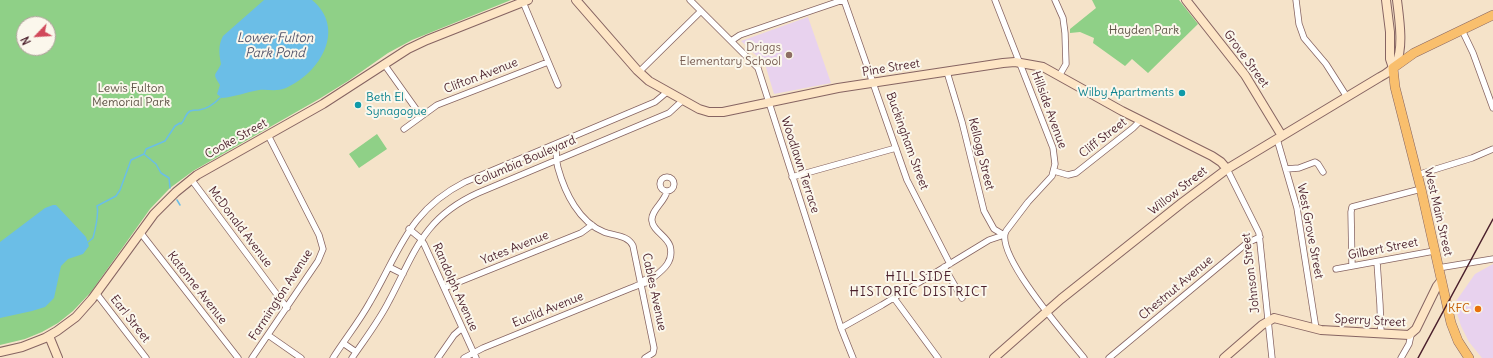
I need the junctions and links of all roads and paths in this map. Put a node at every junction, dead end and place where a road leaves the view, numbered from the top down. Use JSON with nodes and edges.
{"nodes":[{"id":1,"x":576,"y":0,"type":"edge"},
{"id":2,"x":690,"y":0,"type":"edge"},
{"id":3,"x":843,"y":0,"type":"edge"},
{"id":4,"x":997,"y":0,"type":"edge"},
{"id":5,"x":1055,"y":0,"type":"edge"},
{"id":6,"x":1186,"y":0,"type":"edge"},
{"id":7,"x":1296,"y":0,"type":"edge"},
{"id":8,"x":1386,"y":0,"type":"edge"},
{"id":9,"x":1397,"y":0,"type":"edge"},
{"id":10,"x":525,"y":1,"type":"edge"},
{"id":11,"x":701,"y":11,"type":"junction"},
{"id":12,"x":1493,"y":15,"type":"edge"},
{"id":13,"x":1462,"y":30,"type":"junction"},
{"id":14,"x":731,"y":41,"type":"junction"},
{"id":15,"x":548,"y":62,"type":"junction"},
{"id":16,"x":1020,"y":63,"type":"junction"},
{"id":17,"x":384,"y":64,"type":"junction"},
{"id":18,"x":1393,"y":68,"type":"junction"},
{"id":19,"x":639,"y":72,"type":"junction"},
{"id":20,"x":947,"y":72,"type":"junction"},
{"id":21,"x":1059,"y":76,"type":"junction"},
{"id":22,"x":873,"y":83,"type":"junction"},
{"id":23,"x":558,"y":85,"type":"dead end"},
{"id":24,"x":667,"y":92,"type":"junction"},
{"id":25,"x":1347,"y":97,"type":"junction"},
{"id":26,"x":682,"y":101,"type":"junction"},
{"id":27,"x":769,"y":102,"type":"junction"},
{"id":28,"x":1493,"y":108,"type":"edge"},
{"id":29,"x":421,"y":116,"type":"junction"},
{"id":30,"x":1141,"y":120,"type":"junction"},
{"id":31,"x":404,"y":129,"type":"dead end"},
{"id":32,"x":268,"y":135,"type":"junction"},
{"id":33,"x":1280,"y":137,"type":"junction"},
{"id":34,"x":556,"y":144,"type":"junction"},
{"id":35,"x":896,"y":148,"type":"junction"},
{"id":36,"x":1493,"y":149,"type":"edge"},
{"id":37,"x":557,"y":160,"type":"junction"},
{"id":38,"x":1227,"y":169,"type":"junction"},
{"id":39,"x":1286,"y":169,"type":"junction"},
{"id":40,"x":1054,"y":171,"type":"junction"},
{"id":41,"x":1323,"y":172,"type":"dead end"},
{"id":42,"x":1417,"y":175,"type":"junction"},
{"id":43,"x":792,"y":176,"type":"junction"},
{"id":44,"x":191,"y":180,"type":"junction"},
{"id":45,"x":1421,"y":189,"type":"junction"},
{"id":46,"x":667,"y":191,"type":"dead end"},
{"id":47,"x":592,"y":225,"type":"junction"},
{"id":48,"x":409,"y":229,"type":"junction"},
{"id":49,"x":140,"y":232,"type":"junction"},
{"id":50,"x":1004,"y":235,"type":"junction"},
{"id":51,"x":1260,"y":237,"type":"junction"},
{"id":52,"x":421,"y":239,"type":"junction"},
{"id":53,"x":1434,"y":251,"type":"junction"},
{"id":54,"x":1493,"y":259,"type":"edge"},
{"id":55,"x":1377,"y":262,"type":"junction"},
{"id":56,"x":950,"y":264,"type":"junction"},
{"id":57,"x":389,"y":266,"type":"junction"},
{"id":58,"x":1352,"y":266,"type":"junction"},
{"id":59,"x":944,"y":267,"type":"junction"},
{"id":60,"x":1438,"y":268,"type":"junction"},
{"id":61,"x":1336,"y":269,"type":"dead end"},
{"id":62,"x":403,"y":274,"type":"junction"},
{"id":63,"x":1441,"y":281,"type":"junction"},
{"id":64,"x":641,"y":283,"type":"junction"},
{"id":65,"x":444,"y":288,"type":"junction"},
{"id":66,"x":96,"y":294,"type":"junction"},
{"id":67,"x":894,"y":298,"type":"junction"},
{"id":68,"x":962,"y":298,"type":"dead end"},
{"id":69,"x":286,"y":308,"type":"junction"},
{"id":70,"x":1046,"y":311,"type":"junction"},
{"id":71,"x":1268,"y":320,"type":"junction"},
{"id":72,"x":462,"y":328,"type":"junction"},
{"id":73,"x":841,"y":328,"type":"junction"},
{"id":74,"x":1316,"y":329,"type":"junction"},
{"id":75,"x":1381,"y":334,"type":"junction"},
{"id":76,"x":1411,"y":334,"type":"junction"},
{"id":77,"x":268,"y":335,"type":"junction"},
{"id":78,"x":49,"y":336,"type":"junction"},
{"id":79,"x":343,"y":343,"type":"junction"},
{"id":80,"x":0,"y":352,"type":"edge"},
{"id":81,"x":356,"y":352,"type":"junction"},
{"id":82,"x":475,"y":356,"type":"edge"},
{"id":83,"x":56,"y":357,"type":"edge"},
{"id":84,"x":146,"y":358,"type":"edge"},
{"id":85,"x":238,"y":358,"type":"edge"},
{"id":86,"x":252,"y":358,"type":"edge"},
{"id":87,"x":301,"y":358,"type":"edge"},
{"id":88,"x":333,"y":358,"type":"edge"},
{"id":89,"x":352,"y":358,"type":"edge"},
{"id":90,"x":438,"y":358,"type":"edge"},
{"id":91,"x":464,"y":358,"type":"edge"},
{"id":92,"x":645,"y":358,"type":"edge"},
{"id":93,"x":853,"y":358,"type":"edge"},
{"id":94,"x":938,"y":358,"type":"edge"},
{"id":95,"x":994,"y":358,"type":"edge"},
{"id":96,"x":1084,"y":358,"type":"edge"},
{"id":97,"x":1108,"y":358,"type":"edge"},
{"id":98,"x":1224,"y":358,"type":"edge"},
{"id":99,"x":1272,"y":358,"type":"edge"},
{"id":100,"x":1401,"y":358,"type":"edge"},
{"id":101,"x":1469,"y":358,"type":"edge"}],
"edges":[{"from":1,"to":19,"type":"street","name":"Pine Street"},
{"from":2,"to":11,"type":"street","name":"Woodlawn Terrace"},
{"from":3,"to":14,"type":"street"},
{"from":3,"to":22,"type":"street","name":"Buckingham Street"},
{"from":4,"to":16,"type":"street","name":"Hillside Avenue"},
{"from":5,"to":21,"type":"street"},
{"from":6,"to":33,"type":"street","name":"Grove Street"},
{"from":7,"to":25,"type":"street"},
{"from":8,"to":18,"type":"street","name":"West Main Street"},
{"from":9,"to":18,"type":"street","name":"West Main Street"},
{"from":10,"to":15,"type":"street"},
{"from":10,"to":17,"type":"street","name":"Cooke Street"},
{"from":11,"to":14,"type":"street","name":"Woodlawn Terrace"},
{"from":11,"to":19,"type":"street"},
{"from":12,"to":13,"type":"main road"},
{"from":13,"to":18,"type":"main road"},
{"from":13,"to":28,"type":"street"},
{"from":14,"to":27,"type":"street","name":"Woodlawn Terrace"},
{"from":15,"to":23,"type":"street"},
{"from":15,"to":29,"type":"street","name":"Clifton Avenue"},
{"from":16,"to":20,"type":"street","name":"Pine Street"},
{"from":16,"to":21,"type":"street","name":"Pine Street"},
{"from":16,"to":40,"type":"street","name":"Hillside Avenue"},
{"from":17,"to":29,"type":"street"},
{"from":17,"to":32,"type":"street","name":"Cooke Street"},
{"from":18,"to":25,"type":"street","name":"Willow Street"},
{"from":18,"to":42,"type":"main road","name":"West Main Street"},
{"from":19,"to":24,"type":"street","name":"Pine Street"},
{"from":20,"to":22,"type":"street","name":"Pine Street"},
{"from":20,"to":50,"type":"street","name":"Kellogg Street"},
{"from":21,"to":30,"type":"street","name":"Pine Street"},
{"from":22,"to":27,"type":"street","name":"Pine Street"},
{"from":22,"to":35,"type":"street","name":"Buckingham Street"},
{"from":24,"to":26,"type":"street","name":"Pine Street"},
{"from":24,"to":34,"type":"street","name":"Columbia Boulevard"},
{"from":25,"to":33,"type":"street","name":"Willow Street"},
{"from":26,"to":27,"type":"street","name":"Pine Street"},
{"from":26,"to":37,"type":"street","name":"Columbia Boulevard"},
{"from":27,"to":43,"type":"street","name":"Woodlawn Terrace"},
{"from":29,"to":31,"type":"street","name":"Clifton Avenue"},
{"from":30,"to":38,"type":"street","name":"Pine Street"},
{"from":30,"to":40,"type":"street","name":"Cliff Street"},
{"from":32,"to":44,"type":"street","name":"Cooke Street"},
{"from":32,"to":69,"type":"street","name":"Farmington Avenue"},
{"from":33,"to":38,"type":"street","name":"Willow Street"},
{"from":33,"to":39,"type":"street","name":"West Grove Street"},
{"from":34,"to":37,"type":"street","name":"Cables Avenue"},
{"from":34,"to":48,"type":"street","name":"Columbia Boulevard"},
{"from":35,"to":43,"type":"street"},
{"from":35,"to":56,"type":"street","name":"Buckingham Street"},
{"from":36,"to":42,"type":"street"},
{"from":37,"to":47,"type":"street","name":"Cables Avenue"},
{"from":37,"to":52,"type":"street","name":"Columbia Boulevard"},
{"from":38,"to":51,"type":"street","name":"Johnson Street"},
{"from":38,"to":70,"type":"street","name":"Willow Street"},
{"from":39,"to":41,"type":"street"},
{"from":39,"to":74,"type":"street","name":"West Grove Street"},
{"from":40,"to":50,"type":"street"},
{"from":42,"to":45,"type":"main road","name":"West Main Street"},
{"from":43,"to":73,"type":"street","name":"Woodlawn Terrace"},
{"from":44,"to":49,"type":"street","name":"Cooke Street"},
{"from":44,"to":69,"type":"street","name":"McDonald Avenue"},
{"from":45,"to":53,"type":"main road","name":"West Main Street"},
{"from":45,"to":58,"type":"street"},
{"from":46,"to":64,"type":"street","name":"Euclid Avenue"},
{"from":47,"to":64,"type":"street","name":"Cables Avenue"},
{"from":47,"to":65,"type":"street","name":"Yates Avenue"},
{"from":48,"to":52,"type":"street","name":"Randolph Avenue"},
{"from":48,"to":57,"type":"street","name":"Columbia Boulevard"},
{"from":49,"to":66,"type":"street","name":"Cooke Street"},
{"from":49,"to":85,"type":"street","name":"Katonne Avenue"},
{"from":50,"to":56,"type":"street"},
{"from":50,"to":70,"type":"street"},
{"from":51,"to":71,"type":"street","name":"Johnson Street"},
{"from":51,"to":97,"type":"street","name":"Chestnut Avenue"},
{"from":52,"to":62,"type":"street","name":"Columbia Boulevard"},
{"from":52,"to":65,"type":"street","name":"Randolph Avenue"},
{"from":53,"to":55,"type":"street","name":"Gilbert Street"},
{"from":53,"to":60,"type":"main road","name":"West Main Street"},
{"from":54,"to":60,"type":"street"},
{"from":55,"to":58,"type":"street","name":"Gilbert Street"},
{"from":55,"to":75,"type":"street"},
{"from":56,"to":59,"type":"street"},
{"from":57,"to":62,"type":"street"},
{"from":57,"to":79,"type":"street","name":"Columbia Boulevard"},
{"from":58,"to":61,"type":"street","name":"Gilbert Street"},
{"from":59,"to":67,"type":"street"},
{"from":59,"to":68,"type":"street"},
{"from":60,"to":63,"type":"main road","name":"West Main Street"},
{"from":62,"to":81,"type":"street","name":"Columbia Boulevard"},
{"from":63,"to":76,"type":"street","name":"Sperry Street"},
{"from":63,"to":101,"type":"main road","name":"West Main Street"},
{"from":64,"to":82,"type":"street","name":"Euclid Avenue"},
{"from":64,"to":92,"type":"street","name":"Cables Avenue"},
{"from":65,"to":72,"type":"street","name":"Randolph Avenue"},
{"from":66,"to":78,"type":"street","name":"Cooke Street"},
{"from":66,"to":84,"type":"street","name":"Earl Street"},
{"from":67,"to":73,"type":"street"},
{"from":67,"to":94,"type":"street"},
{"from":69,"to":77,"type":"street","name":"Farmington Avenue"},
{"from":70,"to":95,"type":"street","name":"Willow Street"},
{"from":70,"to":96,"type":"street"},
{"from":71,"to":74,"type":"street","name":"Sperry Street"},
{"from":71,"to":98,"type":"street"},
{"from":71,"to":99,"type":"street","name":"Johnson Street"},
{"from":72,"to":82,"type":"street","name":"Randolph Avenue"},
{"from":72,"to":90,"type":"street"},
{"from":73,"to":93,"type":"street","name":"Woodlawn Terrace"},
{"from":74,"to":75,"type":"street","name":"Sperry Street"},
{"from":75,"to":76,"type":"street","name":"Sperry Street"},
{"from":76,"to":100,"type":"street"},
{"from":77,"to":86,"type":"street","name":"Farmington Avenue"},
{"from":77,"to":87,"type":"street"},
{"from":78,"to":80,"type":"street","name":"Cooke Street"},
{"from":78,"to":83,"type":"street"},
{"from":79,"to":81,"type":"street"},
{"from":79,"to":88,"type":"street","name":"Columbia Boulevard"},
{"from":81,"to":89,"type":"street","name":"Columbia Boulevard"},
{"from":82,"to":91,"type":"street","name":"Euclid Avenue"}]}
